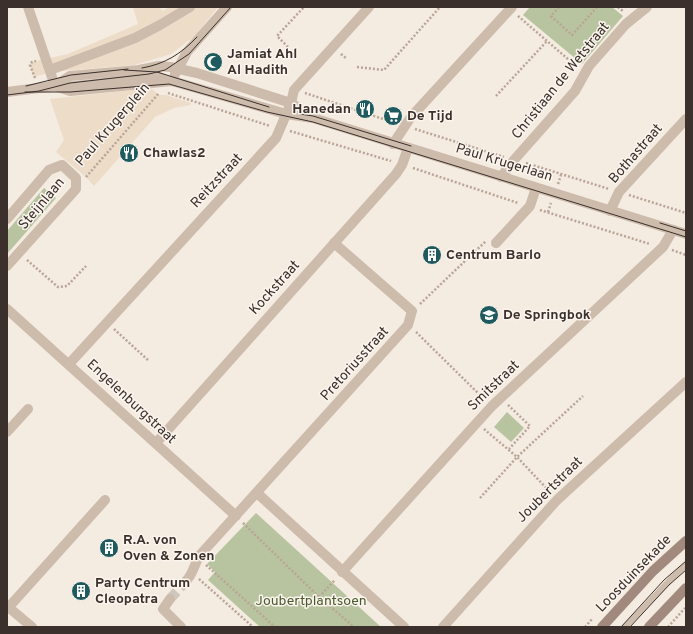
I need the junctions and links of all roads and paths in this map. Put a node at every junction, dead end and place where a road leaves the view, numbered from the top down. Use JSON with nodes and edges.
{"nodes":[{"id":1,"x":28,"y":7,"type":"edge"},
{"id":2,"x":190,"y":7,"type":"edge"},
{"id":3,"x":227,"y":7,"type":"edge"},
{"id":4,"x":304,"y":7,"type":"edge"},
{"id":5,"x":369,"y":7,"type":"edge"},
{"id":6,"x":440,"y":7,"type":"edge"},
{"id":7,"x":559,"y":7,"type":"edge"},
{"id":8,"x":597,"y":7,"type":"edge"},
{"id":9,"x":647,"y":7,"type":"edge"},
{"id":10,"x":512,"y":8,"type":"edge"},
{"id":11,"x":547,"y":41,"type":"junction"},
{"id":12,"x":288,"y":47,"type":"dead end"},
{"id":13,"x":46,"y":58,"type":"junction"},
{"id":14,"x":357,"y":67,"type":"dead end"},
{"id":15,"x":178,"y":68,"type":"junction"},
{"id":16,"x":50,"y":70,"type":"junction"},
{"id":17,"x":584,"y":73,"type":"junction"},
{"id":18,"x":172,"y":81,"type":"junction"},
{"id":19,"x":55,"y":86,"type":"junction"},
{"id":20,"x":36,"y":88,"type":"junction"},
{"id":21,"x":160,"y":90,"type":"dead end"},
{"id":22,"x":294,"y":90,"type":"junction"},
{"id":23,"x":7,"y":92,"type":"edge"},
{"id":24,"x":167,"y":93,"type":"dead end"},
{"id":25,"x":496,"y":96,"type":"dead end"},
{"id":26,"x":291,"y":103,"type":"junction"},
{"id":27,"x":286,"y":114,"type":"junction"},
{"id":28,"x":313,"y":118,"type":"junction"},
{"id":29,"x":686,"y":119,"type":"edge"},
{"id":30,"x":405,"y":126,"type":"junction"},
{"id":31,"x":281,"y":128,"type":"junction"},
{"id":32,"x":394,"y":144,"type":"junction"},
{"id":33,"x":408,"y":148,"type":"junction"},
{"id":34,"x":514,"y":160,"type":"junction"},
{"id":35,"x":402,"y":165,"type":"junction"},
{"id":36,"x":501,"y":177,"type":"junction"},
{"id":37,"x":536,"y":188,"type":"junction"},
{"id":38,"x":76,"y":189,"type":"junction"},
{"id":39,"x":620,"y":192,"type":"junction"},
{"id":40,"x":530,"y":206,"type":"junction"},
{"id":41,"x":610,"y":211,"type":"junction"},
{"id":42,"x":686,"y":213,"type":"edge"},
{"id":43,"x":7,"y":219,"type":"edge"},
{"id":44,"x":673,"y":230,"type":"junction"},
{"id":45,"x":686,"y":234,"type":"edge"},
{"id":46,"x":334,"y":243,"type":"junction"},
{"id":47,"x":496,"y":243,"type":"joint"},
{"id":48,"x":663,"y":247,"type":"junction"},
{"id":49,"x":19,"y":252,"type":"junction"},
{"id":50,"x":686,"y":255,"type":"edge"},
{"id":51,"x":7,"y":266,"type":"edge"},
{"id":52,"x":86,"y":266,"type":"dead end"},
{"id":53,"x":7,"y":309,"type":"edge"},
{"id":54,"x":412,"y":311,"type":"junction"},
{"id":55,"x":106,"y":322,"type":"junction"},
{"id":56,"x":408,"y":325,"type":"junction"},
{"id":57,"x":149,"y":361,"type":"dead end"},
{"id":58,"x":69,"y":364,"type":"junction"},
{"id":59,"x":686,"y":382,"type":"edge"},
{"id":60,"x":583,"y":396,"type":"dead end"},
{"id":61,"x":501,"y":397,"type":"junction"},
{"id":62,"x":492,"y":406,"type":"junction"},
{"id":63,"x":28,"y":409,"type":"dead end"},
{"id":64,"x":476,"y":423,"type":"junction"},
{"id":65,"x":7,"y":432,"type":"edge"},
{"id":66,"x":156,"y":443,"type":"junction"},
{"id":67,"x":508,"y":449,"type":"junction"},
{"id":68,"x":517,"y":457,"type":"junction"},
{"id":69,"x":257,"y":492,"type":"junction"},
{"id":70,"x":480,"y":498,"type":"dead end"},
{"id":71,"x":105,"y":500,"type":"dead end"},
{"id":72,"x":557,"y":500,"type":"junction"},
{"id":73,"x":236,"y":516,"type":"junction"},
{"id":74,"x":686,"y":541,"type":"edge"},
{"id":75,"x":198,"y":558,"type":"junction"},
{"id":76,"x":686,"y":565,"type":"edge"},
{"id":77,"x":342,"y":572,"type":"junction"},
{"id":78,"x":191,"y":575,"type":"joint"},
{"id":79,"x":686,"y":588,"type":"edge"},
{"id":80,"x":319,"y":597,"type":"junction"},
{"id":81,"x":170,"y":599,"type":"tunnel mouth"},
{"id":82,"x":686,"y":606,"type":"edge"},
{"id":83,"x":8,"y":607,"type":"edge"},
{"id":84,"x":32,"y":627,"type":"edge"},
{"id":85,"x":181,"y":627,"type":"edge"},
{"id":86,"x":253,"y":627,"type":"edge"},
{"id":87,"x":275,"y":627,"type":"edge"},
{"id":88,"x":354,"y":627,"type":"edge"},
{"id":89,"x":404,"y":627,"type":"edge"},
{"id":90,"x":443,"y":627,"type":"edge"},
{"id":91,"x":602,"y":627,"type":"edge"},
{"id":92,"x":624,"y":627,"type":"edge"},
{"id":93,"x":649,"y":627,"type":"edge"},
{"id":94,"x":668,"y":627,"type":"edge"}],
"edges":[{"from":1,"to":13,"type":"street"},
{"from":2,"to":16,"type":"street"},
{"from":3,"to":15,"type":"street"},
{"from":4,"to":12,"type":"path"},
{"from":5,"to":22,"type":"street","name":"Reitzstraat"},
{"from":6,"to":14,"type":"path"},
{"from":7,"to":8,"type":"path"},
{"from":9,"to":17,"type":"street","name":"Christiaan de Wetstraat"},
{"from":10,"to":11,"type":"path"},
{"from":10,"to":30,"type":"street"},
{"from":11,"to":17,"type":"path"},
{"from":11,"to":25,"type":"path"},
{"from":13,"to":16,"type":"street"},
{"from":13,"to":20,"type":"path"},
{"from":15,"to":18,"type":"street"},
{"from":15,"to":19,"type":"street","name":"Paul Krugerlaan"},
{"from":15,"to":26,"type":"street","name":"Paul Krugerlaan"},
{"from":16,"to":19,"type":"street"},
{"from":17,"to":34,"type":"street","name":"Christiaan de Wetstraat"},
{"from":18,"to":19,"type":"street","name":"Paul Krugerlaan"},
{"from":18,"to":27,"type":"street","name":"Paul Krugerlaan"},
{"from":19,"to":20,"type":"street","name":"Paul Krugerlaan"},
{"from":20,"to":23,"type":"street","name":"Paul Krugerlaan"},
{"from":21,"to":38,"type":"path","name":"Paul Krugerplein"},
{"from":22,"to":26,"type":"street","name":"Reitzstraat"},
{"from":22,"to":30,"type":"path"},
{"from":24,"to":31,"type":"path"},
{"from":26,"to":27,"type":"street","name":"Reitzstraat"},
{"from":26,"to":28,"type":"street","name":"Paul Krugerlaan"},
{"from":27,"to":28,"type":"street","name":"Paul Krugerlaan"},
{"from":27,"to":31,"type":"street","name":"Reitzstraat"},
{"from":28,"to":32,"type":"street","name":"Paul Krugerlaan"},
{"from":29,"to":39,"type":"street","name":"Bothastraat"},
{"from":30,"to":32,"type":"street"},
{"from":30,"to":34,"type":"path"},
{"from":31,"to":35,"type":"path"},
{"from":31,"to":55,"type":"street","name":"Reitzstraat"},
{"from":32,"to":33,"type":"street","name":"Paul Krugerlaan"},
{"from":33,"to":35,"type":"street","name":"Kockstraat"},
{"from":33,"to":36,"type":"street","name":"Paul Krugerlaan"},
{"from":34,"to":36,"type":"street","name":"Christiaan de Wetstraat"},
{"from":34,"to":39,"type":"path"},
{"from":35,"to":40,"type":"path"},
{"from":35,"to":46,"type":"street","name":"Kockstraat"},
{"from":36,"to":37,"type":"street","name":"Paul Krugerlaan"},
{"from":37,"to":40,"type":"street"},
{"from":37,"to":41,"type":"street","name":"Paul Krugerlaan"},
{"from":38,"to":43,"type":"street","name":"Steijnlaan"},
{"from":38,"to":49,"type":"street","name":"Steijnlaan"},
{"from":39,"to":41,"type":"street","name":"Bothastraat"},
{"from":39,"to":42,"type":"path"},
{"from":40,"to":47,"type":"street"},
{"from":40,"to":48,"type":"path"},
{"from":41,"to":44,"type":"street","name":"Paul Krugerlaan"},
{"from":44,"to":45,"type":"street","name":"Paul Krugerlaan"},
{"from":44,"to":48,"type":"street","name":"Smitstraat"},
{"from":46,"to":54,"type":"street"},
{"from":46,"to":66,"type":"street","name":"Kockstraat"},
{"from":47,"to":54,"type":"path"},
{"from":48,"to":50,"type":"path"},
{"from":48,"to":61,"type":"street","name":"Smitstraat"},
{"from":49,"to":51,"type":"street","name":"Steijnlaan"},
{"from":49,"to":52,"type":"path"},
{"from":53,"to":58,"type":"street","name":"Engelenburgstraat"},
{"from":54,"to":56,"type":"street","name":"Pretoriusstraat"},
{"from":55,"to":57,"type":"path"},
{"from":55,"to":58,"type":"street","name":"Reitzstraat"},
{"from":56,"to":62,"type":"path"},
{"from":56,"to":69,"type":"street","name":"Pretoriusstraat"},
{"from":58,"to":66,"type":"street","name":"Engelenburgstraat"},
{"from":59,"to":72,"type":"street","name":"Joubertstraat"},
{"from":60,"to":68,"type":"path"},
{"from":61,"to":62,"type":"street","name":"Smitstraat"},
{"from":61,"to":67,"type":"path"},
{"from":62,"to":64,"type":"street","name":"Smitstraat"},
{"from":63,"to":65,"type":"street"},
{"from":64,"to":67,"type":"path"},
{"from":64,"to":77,"type":"street","name":"Smitstraat"},
{"from":66,"to":73,"type":"street","name":"Engelenburgstraat"},
{"from":67,"to":68,"type":"path"},
{"from":68,"to":70,"type":"path"},
{"from":68,"to":72,"type":"path"},
{"from":69,"to":73,"type":"street","name":"Pretoriusstraat"},
{"from":69,"to":77,"type":"street"},
{"from":71,"to":83,"type":"street"},
{"from":72,"to":90,"type":"street","name":"Joubertstraat"},
{"from":73,"to":75,"type":"street","name":"Pretoriusstraat"},
{"from":73,"to":80,"type":"path"},
{"from":74,"to":91,"type":"main road","name":"Loosduinsekade"},
{"from":75,"to":78,"type":"street","name":"Pretoriusstraat"},
{"from":75,"to":87,"type":"path"},
{"from":76,"to":92,"type":"lane"},
{"from":77,"to":80,"type":"path"},
{"from":77,"to":89,"type":"street"},
{"from":78,"to":86,"type":"path"},
{"from":79,"to":93,"type":"main road"},
{"from":80,"to":88,"type":"path"},
{"from":81,"to":85,"type":"street"},
{"from":82,"to":94,"type":"path"},
{"from":83,"to":84,"type":"street"}]}
